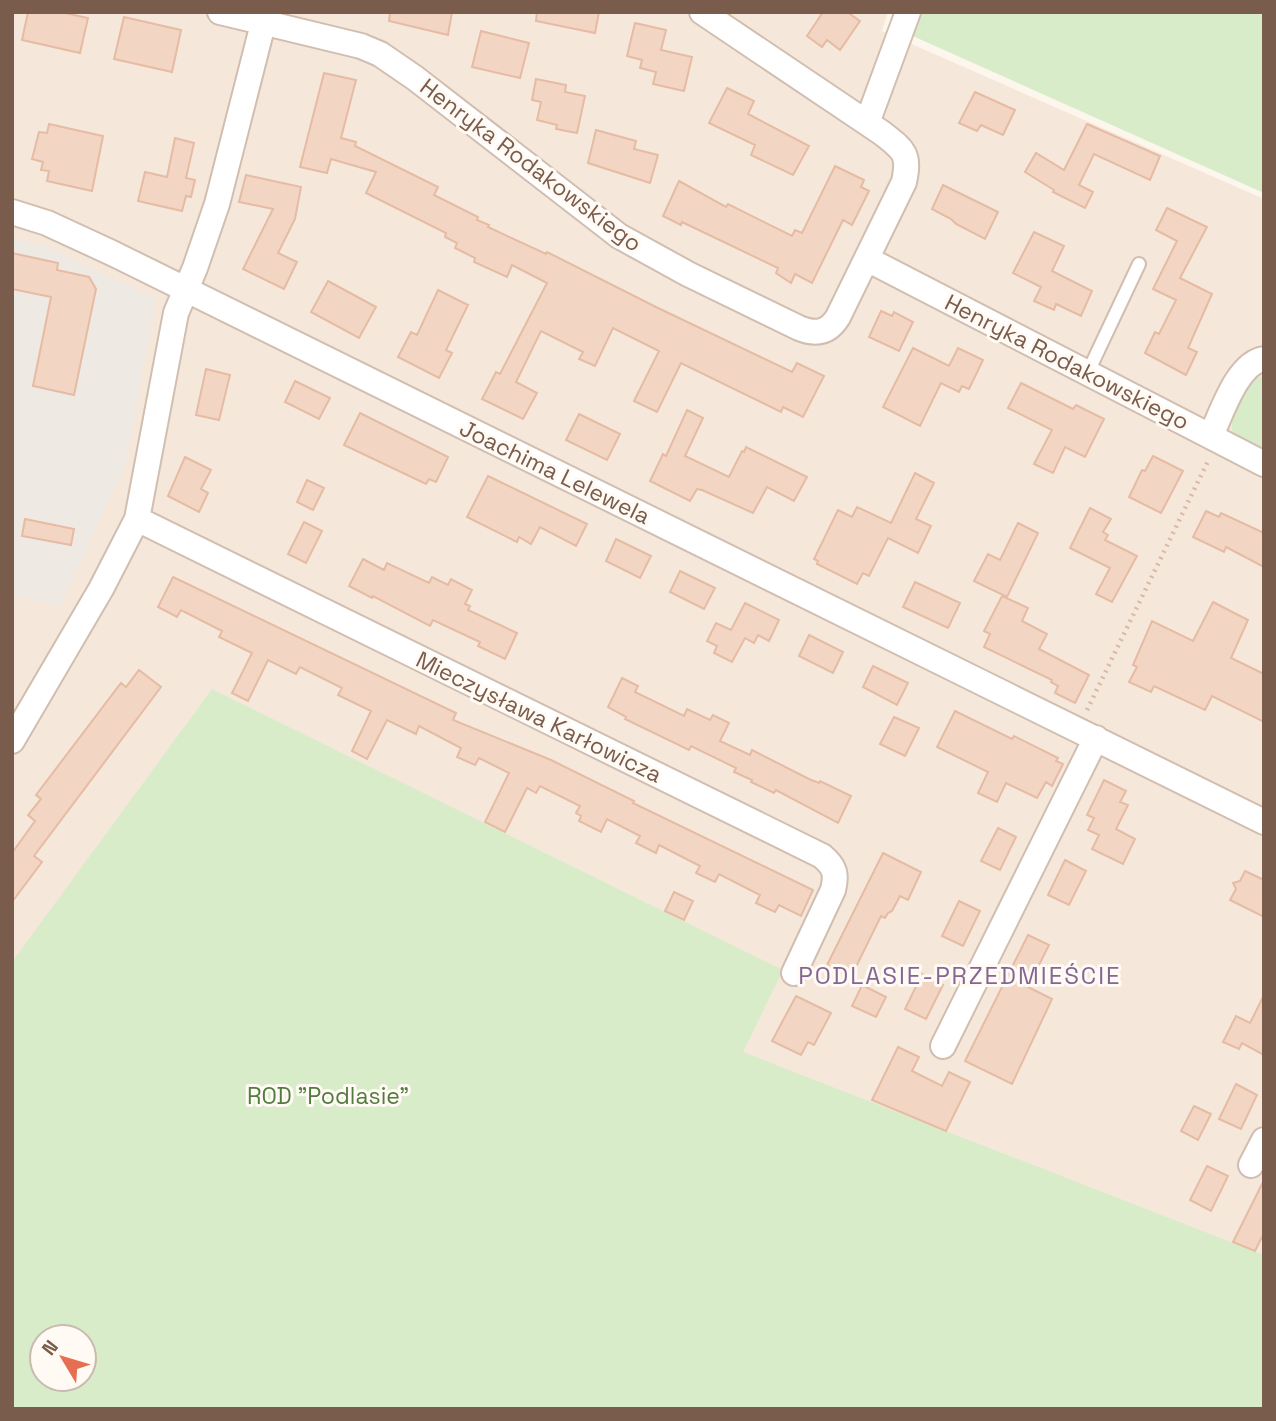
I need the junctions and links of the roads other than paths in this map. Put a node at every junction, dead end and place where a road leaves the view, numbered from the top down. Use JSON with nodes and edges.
{"nodes":[{"id":1,"x":220,"y":12,"type":"edge"},
{"id":2,"x":702,"y":12,"type":"edge"},
{"id":3,"x":908,"y":12,"type":"edge"},
{"id":4,"x":265,"y":17,"type":"edge"},
{"id":5,"x":867,"y":123,"type":"junction"},
{"id":6,"x":12,"y":212,"type":"edge"},
{"id":7,"x":867,"y":259,"type":"junction"},
{"id":8,"x":1139,"y":264,"type":"dead end"},
{"id":9,"x":186,"y":289,"type":"junction"},
{"id":10,"x":1264,"y":359,"type":"edge"},
{"id":11,"x":1088,"y":372,"type":"junction"},
{"id":12,"x":1215,"y":437,"type":"junction"},
{"id":13,"x":1264,"y":464,"type":"edge"},
{"id":14,"x":137,"y":519,"type":"junction"},
{"id":15,"x":1087,"y":734,"type":"junction"},
{"id":16,"x":12,"y":741,"type":"edge"},
{"id":17,"x":1264,"y":822,"type":"edge"},
{"id":18,"x":794,"y":973,"type":"dead end"},
{"id":19,"x":943,"y":1046,"type":"dead end"},
{"id":20,"x":1264,"y":1140,"type":"edge"},
{"id":21,"x":1251,"y":1165,"type":"dead end"}],
"edges":[{"from":1,"to":4,"type":"street","name":"Henryka Rodakowskiego"},
{"from":2,"to":5,"type":"street"},
{"from":3,"to":5,"type":"street"},
{"from":4,"to":7,"type":"street","name":"Henryka Rodakowskiego"},
{"from":4,"to":9,"type":"street"},
{"from":5,"to":7,"type":"street"},
{"from":6,"to":9,"type":"street","name":"Joachima Lelewela"},
{"from":7,"to":11,"type":"street","name":"Henryka Rodakowskiego"},
{"from":8,"to":11,"type":"lane"},
{"from":9,"to":14,"type":"street"},
{"from":9,"to":15,"type":"street","name":"Joachima Lelewela"},
{"from":10,"to":12,"type":"street","name":"Henryka Rodakowskiego"},
{"from":11,"to":12,"type":"street","name":"Henryka Rodakowskiego"},
{"from":12,"to":13,"type":"street","name":"Henryka Rodakowskiego"},
{"from":14,"to":16,"type":"street"},
{"from":14,"to":18,"type":"street","name":"Mieczysława Karłowicza"},
{"from":15,"to":17,"type":"street","name":"Joachima Lelewela"},
{"from":15,"to":19,"type":"street"},
{"from":20,"to":21,"type":"street"}]}
